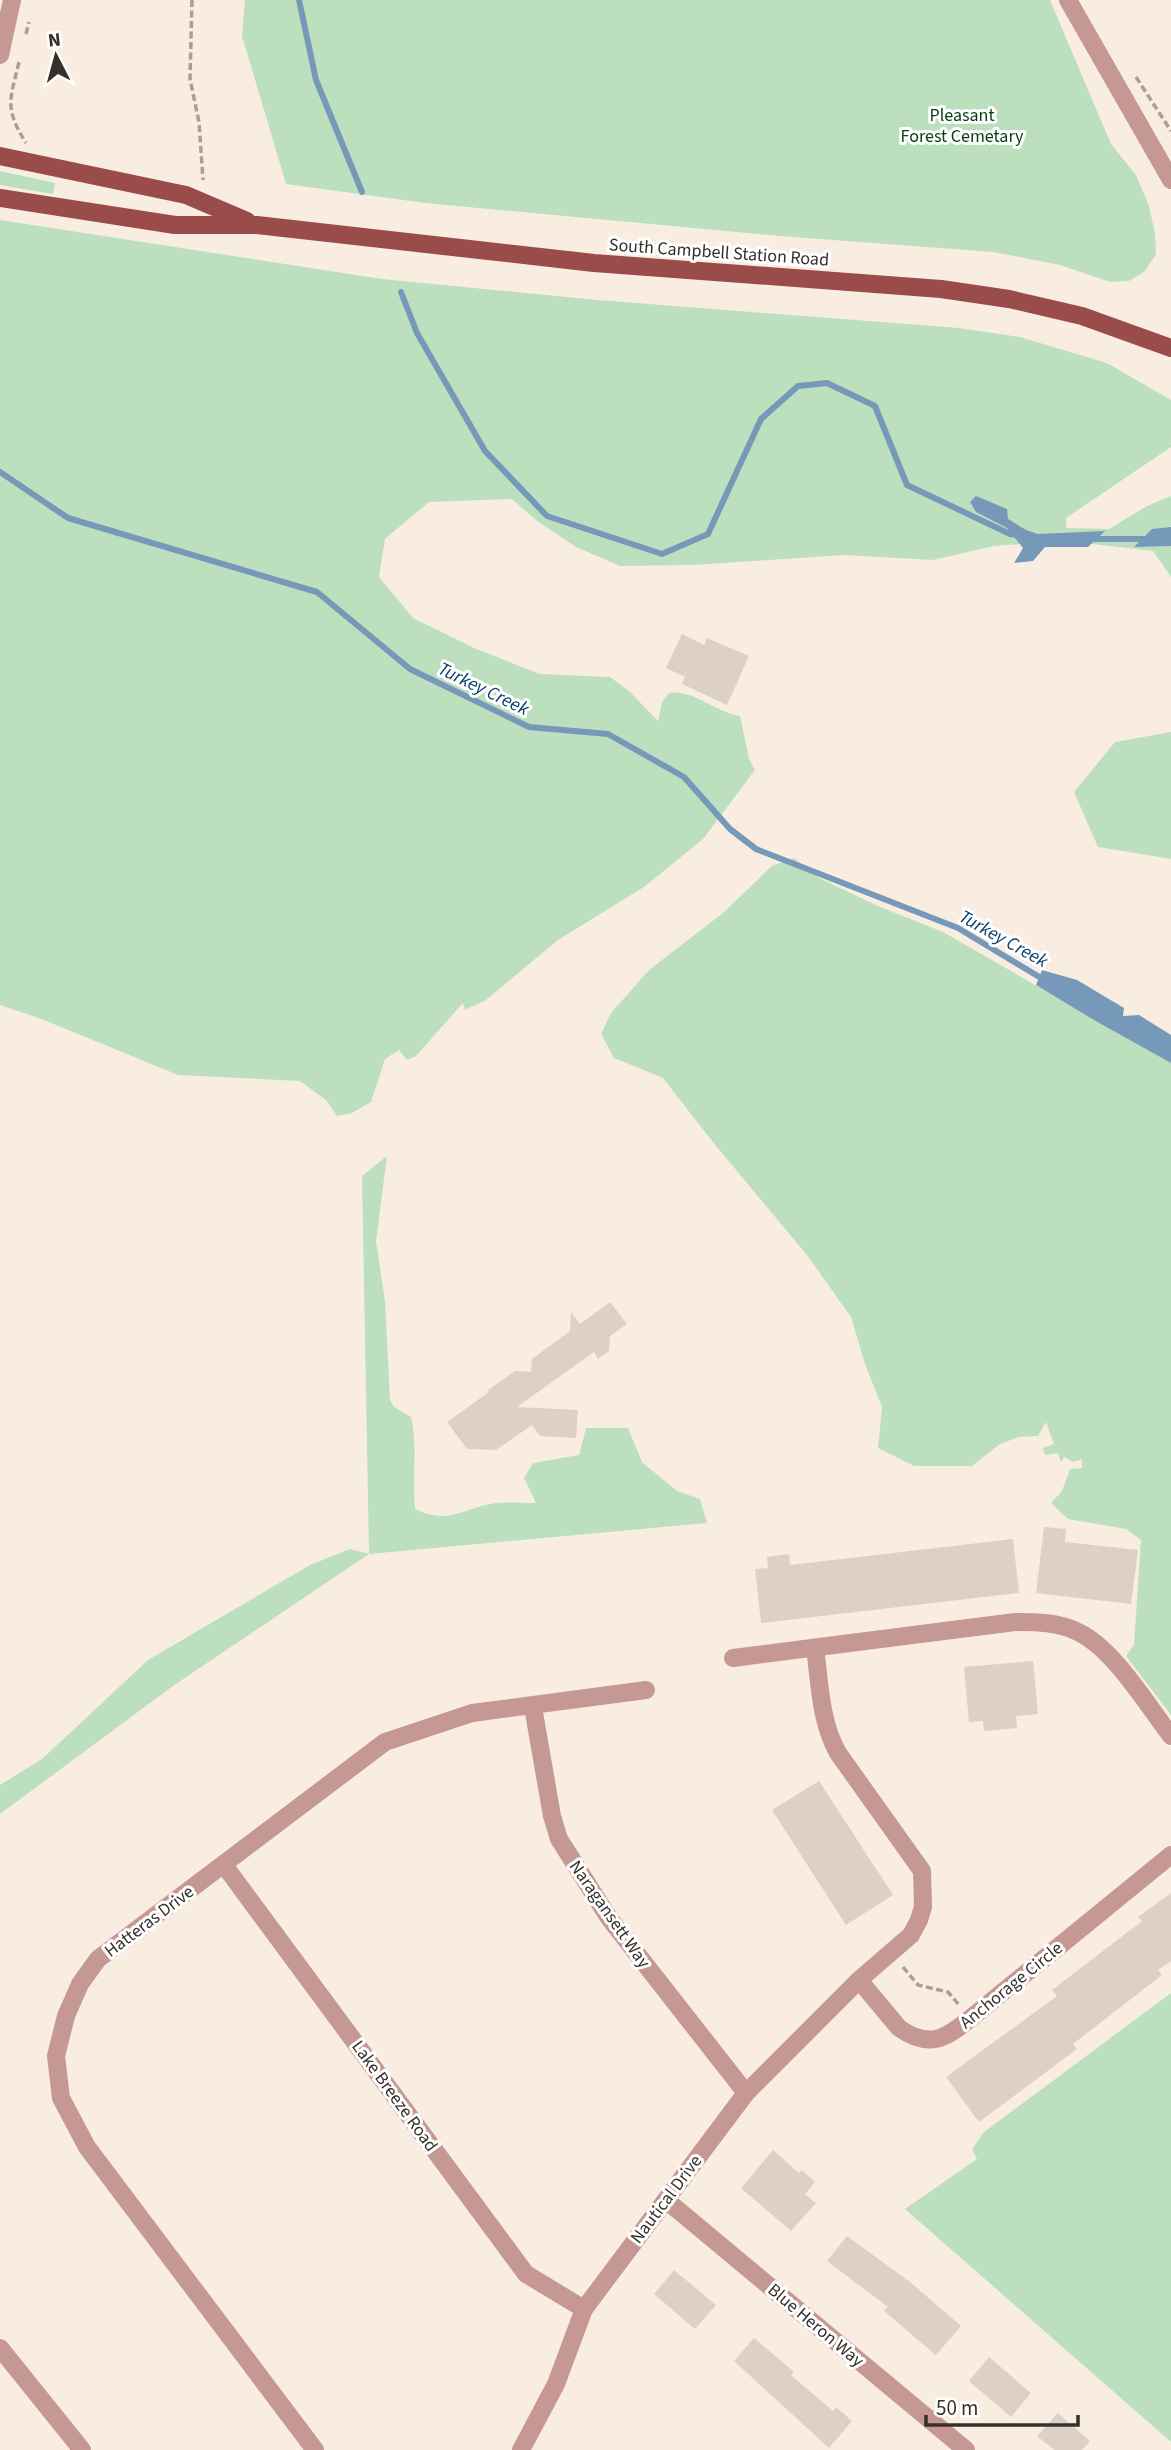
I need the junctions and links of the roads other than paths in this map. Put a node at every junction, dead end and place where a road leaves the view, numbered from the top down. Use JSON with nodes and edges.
{"nodes":[{"id":1,"x":12,"y":0,"type":"edge"},
{"id":2,"x":1068,"y":0,"type":"edge"},
{"id":3,"x":0,"y":55,"type":"edge"},
{"id":4,"x":0,"y":156,"type":"edge"},
{"id":5,"x":1171,"y":180,"type":"edge"},
{"id":6,"x":0,"y":198,"type":"edge"},
{"id":7,"x":257,"y":225,"type":"junction"},
{"id":8,"x":1171,"y":348,"type":"edge"},
{"id":9,"x":815,"y":1648,"type":"junction"},
{"id":10,"x":733,"y":1658,"type":"dead end"},
{"id":11,"x":646,"y":1690,"type":"dead end"},
{"id":12,"x":533,"y":1707,"type":"junction"},
{"id":13,"x":1171,"y":1737,"type":"edge"},
{"id":14,"x":1171,"y":1855,"type":"edge"},
{"id":15,"x":224,"y":1865,"type":"junction"},
{"id":16,"x":859,"y":1980,"type":"junction"},
{"id":17,"x":746,"y":2093,"type":"junction"},
{"id":18,"x":666,"y":2200,"type":"junction"},
{"id":19,"x":584,"y":2309,"type":"junction"},
{"id":20,"x":0,"y":2348,"type":"edge"},
{"id":21,"x":82,"y":2450,"type":"edge"},
{"id":22,"x":315,"y":2450,"type":"edge"},
{"id":23,"x":521,"y":2450,"type":"edge"},
{"id":24,"x":966,"y":2450,"type":"edge"}],
"edges":[{"from":1,"to":3,"type":"street"},
{"from":2,"to":5,"type":"street"},
{"from":4,"to":7,"type":"main road","name":"South Campbell Station Road"},
{"from":6,"to":7,"type":"main road","name":"South Campbell Station Road"},
{"from":7,"to":8,"type":"main road","name":"South Campbell Station Road"},
{"from":9,"to":10,"type":"street"},
{"from":9,"to":13,"type":"street"},
{"from":9,"to":16,"type":"street"},
{"from":11,"to":12,"type":"street","name":"Hatteras Drive"},
{"from":12,"to":15,"type":"street","name":"Hatteras Drive"},
{"from":12,"to":17,"type":"street","name":"Naragansett Way"},
{"from":14,"to":16,"type":"street","name":"Anchorage Circle"},
{"from":15,"to":19,"type":"street","name":"Lake Breeze Road"},
{"from":15,"to":22,"type":"street","name":"Hatteras Drive"},
{"from":16,"to":17,"type":"street","name":"Nautical Drive"},
{"from":17,"to":18,"type":"street","name":"Nautical Drive"},
{"from":18,"to":19,"type":"street","name":"Nautical Drive"},
{"from":18,"to":24,"type":"street","name":"Blue Heron Way"},
{"from":19,"to":23,"type":"street","name":"Nautical Drive"},
{"from":20,"to":21,"type":"street"}]}
